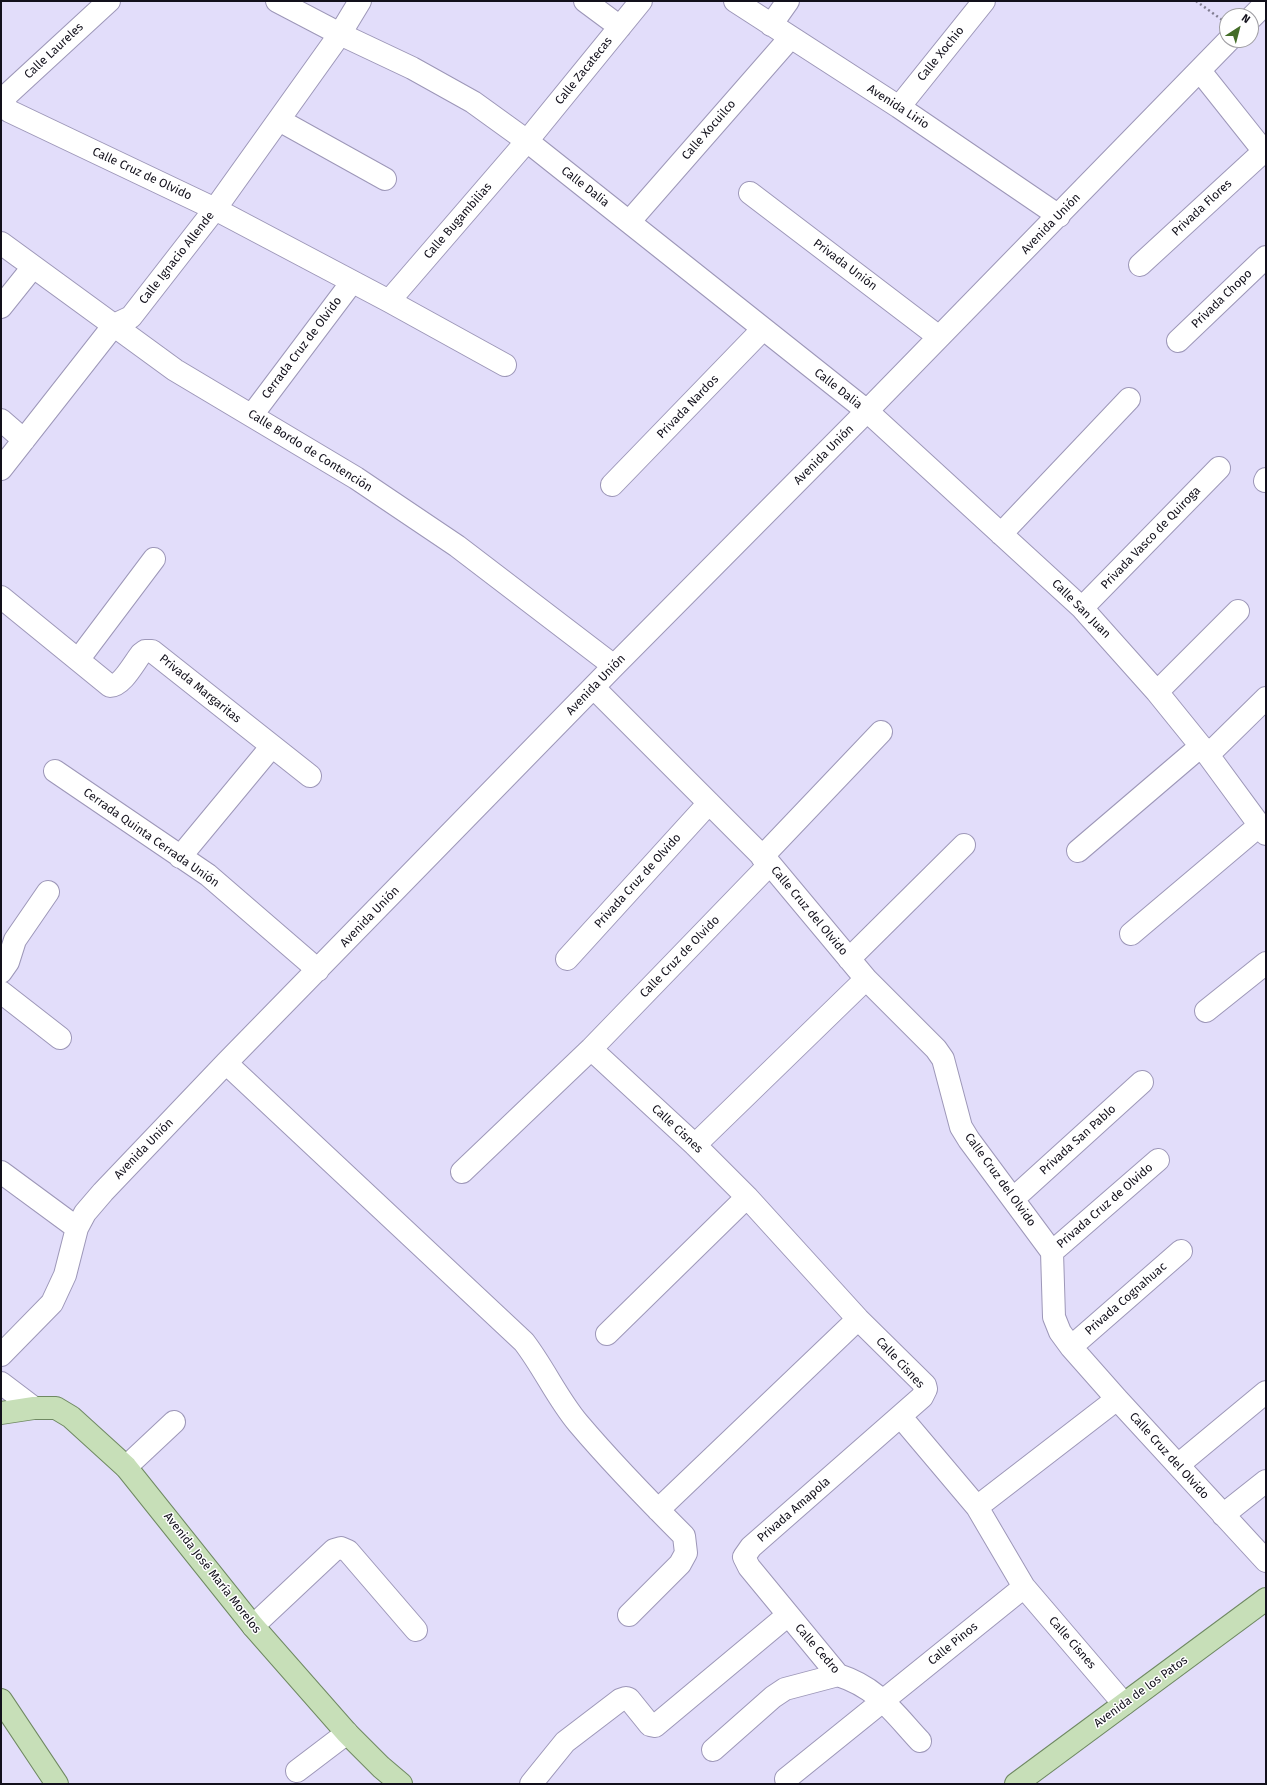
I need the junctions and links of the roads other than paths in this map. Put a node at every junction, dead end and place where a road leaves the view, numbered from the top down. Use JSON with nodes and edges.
{"nodes":[{"id":1,"x":109,"y":1,"type":"edge"},
{"id":2,"x":277,"y":1,"type":"edge"},
{"id":3,"x":360,"y":1,"type":"edge"},
{"id":4,"x":584,"y":1,"type":"edge"},
{"id":5,"x":641,"y":1,"type":"edge"},
{"id":6,"x":734,"y":1,"type":"edge"},
{"id":7,"x":788,"y":1,"type":"edge"},
{"id":8,"x":984,"y":1,"type":"edge"},
{"id":9,"x":771,"y":25,"type":"junction"},
{"id":10,"x":620,"y":27,"type":"junction"},
{"id":11,"x":340,"y":34,"type":"junction"},
{"id":12,"x":790,"y":38,"type":"junction"},
{"id":13,"x":1222,"y":48,"type":"edge"},
{"id":14,"x":1200,"y":71,"type":"junction"},
{"id":15,"x":3,"y":102,"type":"joint"},
{"id":16,"x":899,"y":108,"type":"junction"},
{"id":17,"x":279,"y":120,"type":"junction"},
{"id":18,"x":527,"y":141,"type":"junction"},
{"id":19,"x":1265,"y":153,"type":"edge"},
{"id":20,"x":385,"y":178,"type":"dead end"},
{"id":21,"x":750,"y":193,"type":"dead end"},
{"id":22,"x":215,"y":209,"type":"junction"},
{"id":23,"x":1059,"y":216,"type":"junction"},
{"id":24,"x":629,"y":222,"type":"junction"},
{"id":25,"x":1,"y":243,"type":"edge"},
{"id":26,"x":1266,"y":257,"type":"edge"},
{"id":27,"x":1140,"y":265,"type":"dead end"},
{"id":28,"x":33,"y":267,"type":"junction"},
{"id":29,"x":352,"y":282,"type":"junction"},
{"id":30,"x":389,"y":301,"type":"junction"},
{"id":31,"x":1,"y":308,"type":"edge"},
{"id":32,"x":114,"y":325,"type":"junction"},
{"id":33,"x":763,"y":329,"type":"junction"},
{"id":34,"x":939,"y":337,"type":"junction"},
{"id":35,"x":1178,"y":341,"type":"dead end"},
{"id":36,"x":505,"y":365,"type":"dead end"},
{"id":37,"x":1129,"y":399,"type":"dead end"},
{"id":38,"x":867,"y":411,"type":"junction"},
{"id":39,"x":252,"y":415,"type":"junction"},
{"id":40,"x":1,"y":420,"type":"edge"},
{"id":41,"x":24,"y":440,"type":"junction"},
{"id":42,"x":1219,"y":468,"type":"dead end"},
{"id":43,"x":1,"y":469,"type":"edge"},
{"id":44,"x":612,"y":485,"type":"dead end"},
{"id":45,"x":1001,"y":534,"type":"junction"},
{"id":46,"x":154,"y":559,"type":"dead end"},
{"id":47,"x":1,"y":597,"type":"edge"},
{"id":48,"x":1082,"y":608,"type":"junction"},
{"id":49,"x":1238,"y":611,"type":"dead end"},
{"id":50,"x":78,"y":660,"type":"junction"},
{"id":51,"x":614,"y":666,"type":"junction"},
{"id":52,"x":594,"y":688,"type":"junction"},
{"id":53,"x":1157,"y":692,"type":"junction"},
{"id":54,"x":1266,"y":698,"type":"edge"},
{"id":55,"x":881,"y":732,"type":"dead end"},
{"id":56,"x":272,"y":746,"type":"junction"},
{"id":57,"x":1204,"y":750,"type":"junction"},
{"id":58,"x":55,"y":771,"type":"dead end"},
{"id":59,"x":310,"y":776,"type":"dead end"},
{"id":60,"x":709,"y":803,"type":"junction"},
{"id":61,"x":1263,"y":829,"type":"edge"},
{"id":62,"x":964,"y":845,"type":"dead end"},
{"id":63,"x":1078,"y":851,"type":"dead end"},
{"id":64,"x":180,"y":857,"type":"junction"},
{"id":65,"x":766,"y":861,"type":"junction"},
{"id":66,"x":48,"y":892,"type":"dead end"},
{"id":67,"x":1131,"y":934,"type":"dead end"},
{"id":68,"x":567,"y":959,"type":"dead end"},
{"id":69,"x":849,"y":960,"type":"junction"},
{"id":70,"x":1266,"y":963,"type":"edge"},
{"id":71,"x":318,"y":970,"type":"junction"},
{"id":72,"x":1,"y":972,"type":"edge"},
{"id":73,"x":866,"y":979,"type":"junction"},
{"id":74,"x":1,"y":992,"type":"edge"},
{"id":75,"x":1206,"y":1011,"type":"dead end"},
{"id":76,"x":60,"y":1038,"type":"dead end"},
{"id":77,"x":591,"y":1049,"type":"junction"},
{"id":78,"x":226,"y":1063,"type":"junction"},
{"id":79,"x":1142,"y":1082,"type":"dead end"},
{"id":80,"x":694,"y":1145,"type":"junction"},
{"id":81,"x":1158,"y":1160,"type":"dead end"},
{"id":82,"x":1,"y":1172,"type":"edge"},
{"id":83,"x":462,"y":1172,"type":"dead end"},
{"id":84,"x":747,"y":1197,"type":"junction"},
{"id":85,"x":1013,"y":1199,"type":"junction"},
{"id":86,"x":77,"y":1228,"type":"junction"},
{"id":87,"x":1181,"y":1251,"type":"dead end"},
{"id":88,"x":1052,"y":1252,"type":"junction"},
{"id":89,"x":858,"y":1319,"type":"junction"},
{"id":90,"x":607,"y":1334,"type":"dead end"},
{"id":91,"x":1071,"y":1347,"type":"junction"},
{"id":92,"x":1,"y":1355,"type":"edge"},
{"id":93,"x":1,"y":1383,"type":"edge"},
{"id":94,"x":1266,"y":1392,"type":"edge"},
{"id":95,"x":1117,"y":1399,"type":"junction"},
{"id":96,"x":34,"y":1408,"type":"junction"},
{"id":97,"x":1,"y":1413,"type":"edge"},
{"id":98,"x":901,"y":1417,"type":"junction"},
{"id":99,"x":174,"y":1422,"type":"dead end"},
{"id":100,"x":1178,"y":1465,"type":"junction"},
{"id":101,"x":126,"y":1467,"type":"junction"},
{"id":102,"x":1266,"y":1481,"type":"edge"},
{"id":103,"x":977,"y":1507,"type":"junction"},
{"id":104,"x":658,"y":1510,"type":"junction"},
{"id":105,"x":1223,"y":1515,"type":"junction"},
{"id":106,"x":1266,"y":1561,"type":"edge"},
{"id":107,"x":1024,"y":1587,"type":"junction"},
{"id":108,"x":1266,"y":1599,"type":"edge"},
{"id":109,"x":629,"y":1615,"type":"dead end"},
{"id":110,"x":788,"y":1615,"type":"junction"},
{"id":111,"x":253,"y":1626,"type":"junction"},
{"id":112,"x":416,"y":1630,"type":"dead end"},
{"id":113,"x":838,"y":1675,"type":"junction"},
{"id":114,"x":1,"y":1700,"type":"edge"},
{"id":115,"x":883,"y":1700,"type":"junction"},
{"id":116,"x":1124,"y":1704,"type":"junction"},
{"id":117,"x":347,"y":1733,"type":"junction"},
{"id":118,"x":920,"y":1742,"type":"dead end"},
{"id":119,"x":713,"y":1750,"type":"dead end"},
{"id":120,"x":297,"y":1771,"type":"dead end"},
{"id":121,"x":786,"y":1779,"type":"dead end"},
{"id":122,"x":57,"y":1784,"type":"edge"},
{"id":123,"x":401,"y":1784,"type":"edge"},
{"id":124,"x":531,"y":1784,"type":"edge"},
{"id":125,"x":1016,"y":1784,"type":"edge"}],
"edges":[{"from":1,"to":15,"type":"street","name":"Calle Laureles"},
{"from":2,"to":11,"type":"street","name":"Calle Dalia"},
{"from":3,"to":11,"type":"street"},
{"from":4,"to":10,"type":"street"},
{"from":5,"to":10,"type":"street","name":"Calle Zacatecas"},
{"from":6,"to":9,"type":"street","name":"Avenida Lirio"},
{"from":7,"to":9,"type":"street"},
{"from":8,"to":16,"type":"street","name":"Calle Xochio"},
{"from":9,"to":12,"type":"street","name":"Avenida Lirio"},
{"from":10,"to":18,"type":"street","name":"Calle Zacatecas"},
{"from":11,"to":17,"type":"street","name":"Calle Ignacio Allende"},
{"from":11,"to":18,"type":"street","name":"Calle Dalia"},
{"from":12,"to":16,"type":"street","name":"Avenida Lirio"},
{"from":12,"to":24,"type":"street","name":"Calle Xocuilco"},
{"from":13,"to":14,"type":"street","name":"Avenida Unión"},
{"from":14,"to":19,"type":"street"},
{"from":14,"to":23,"type":"street","name":"Avenida Unión"},
{"from":15,"to":22,"type":"street","name":"Calle Cruz de Olvido"},
{"from":16,"to":23,"type":"street","name":"Avenida Lirio"},
{"from":17,"to":20,"type":"street"},
{"from":17,"to":22,"type":"street","name":"Calle Ignacio Allende"},
{"from":18,"to":24,"type":"street","name":"Calle Dalia"},
{"from":18,"to":30,"type":"street","name":"Calle Bugambilias"},
{"from":19,"to":27,"type":"street","name":"Privada Flores"},
{"from":21,"to":34,"type":"street","name":"Privada Unión"},
{"from":22,"to":29,"type":"street","name":"Calle Cruz de Olvido"},
{"from":22,"to":32,"type":"street","name":"Calle Ignacio Allende"},
{"from":23,"to":34,"type":"street","name":"Avenida Unión"},
{"from":24,"to":33,"type":"street","name":"Calle Dalia"},
{"from":25,"to":28,"type":"street","name":"Calle Bordo de Contención"},
{"from":26,"to":35,"type":"street","name":"Privada Chopo"},
{"from":28,"to":31,"type":"street"},
{"from":28,"to":32,"type":"street","name":"Calle Bordo de Contención"},
{"from":29,"to":30,"type":"street","name":"Calle Cruz de Olvido"},
{"from":29,"to":39,"type":"street","name":"Cerrada Cruz de Olvido"},
{"from":30,"to":36,"type":"street"},
{"from":32,"to":39,"type":"street","name":"Calle Bordo de Contención"},
{"from":32,"to":41,"type":"street","name":"Calle Ignacio Allende"},
{"from":33,"to":38,"type":"street","name":"Calle Dalia"},
{"from":33,"to":44,"type":"street","name":"Privada Nardos"},
{"from":34,"to":38,"type":"street","name":"Avenida Unión"},
{"from":37,"to":45,"type":"street"},
{"from":38,"to":45,"type":"street","name":"Calle San Juan"},
{"from":38,"to":51,"type":"street","name":"Avenida Unión"},
{"from":39,"to":51,"type":"street","name":"Calle Bordo de Contención"},
{"from":40,"to":41,"type":"street"},
{"from":41,"to":43,"type":"street","name":"Calle Ignacio Allende"},
{"from":42,"to":48,"type":"street","name":"Privada Vasco de Quiroga"},
{"from":45,"to":48,"type":"street","name":"Calle San Juan"},
{"from":46,"to":50,"type":"street"},
{"from":47,"to":50,"type":"street","name":"Privada Margaritas"},
{"from":48,"to":53,"type":"street","name":"Calle San Juan"},
{"from":49,"to":53,"type":"street"},
{"from":50,"to":56,"type":"street","name":"Privada Margaritas"},
{"from":51,"to":52,"type":"street","name":"Avenida Unión"},
{"from":52,"to":60,"type":"street","name":"Calle Cruz del Olvido"},
{"from":52,"to":71,"type":"street","name":"Avenida Unión"},
{"from":53,"to":57,"type":"street","name":"Calle San Juan"},
{"from":54,"to":57,"type":"street"},
{"from":55,"to":65,"type":"street","name":"Calle Cruz de Olvido"},
{"from":56,"to":59,"type":"street","name":"Privada Margaritas"},
{"from":56,"to":64,"type":"street"},
{"from":57,"to":61,"type":"street","name":"Calle San Juan"},
{"from":57,"to":63,"type":"street"},
{"from":58,"to":64,"type":"street","name":"Cerrada Quinta Cerrada Unión"},
{"from":60,"to":65,"type":"street","name":"Calle Cruz del Olvido"},
{"from":60,"to":68,"type":"street","name":"Privada Cruz de Olvido"},
{"from":61,"to":67,"type":"street"},
{"from":62,"to":69,"type":"street"},
{"from":64,"to":71,"type":"street","name":"Cerrada Quinta Cerrada Unión"},
{"from":65,"to":69,"type":"street","name":"Calle Cruz del Olvido"},
{"from":65,"to":77,"type":"street","name":"Calle Cruz de Olvido"},
{"from":66,"to":72,"type":"street"},
{"from":69,"to":73,"type":"street","name":"Calle Cruz del Olvido"},
{"from":70,"to":75,"type":"street"},
{"from":71,"to":78,"type":"street","name":"Avenida Unión"},
{"from":73,"to":80,"type":"street"},
{"from":73,"to":85,"type":"street","name":"Calle Cruz del Olvido"},
{"from":74,"to":76,"type":"street"},
{"from":77,"to":80,"type":"street","name":"Calle Cisnes"},
{"from":77,"to":83,"type":"street","name":"Calle Cruz de Olvido"},
{"from":78,"to":86,"type":"street","name":"Avenida Unión"},
{"from":78,"to":104,"type":"street"},
{"from":79,"to":85,"type":"street","name":"Privada San Pablo"},
{"from":80,"to":84,"type":"street","name":"Calle Cisnes"},
{"from":81,"to":88,"type":"street","name":"Privada Cruz de Olvido"},
{"from":82,"to":86,"type":"street"},
{"from":84,"to":89,"type":"street","name":"Calle Cisnes"},
{"from":84,"to":90,"type":"street"},
{"from":85,"to":88,"type":"street","name":"Calle Cruz del Olvido"},
{"from":86,"to":92,"type":"street","name":"Avenida Unión"},
{"from":87,"to":91,"type":"street","name":"Privada Cognahuac"},
{"from":88,"to":91,"type":"street","name":"Calle Cruz del Olvido"},
{"from":89,"to":98,"type":"street","name":"Calle Cisnes"},
{"from":89,"to":104,"type":"street"},
{"from":91,"to":95,"type":"street","name":"Calle Cruz del Olvido"},
{"from":93,"to":96,"type":"street"},
{"from":94,"to":100,"type":"street"},
{"from":95,"to":100,"type":"street","name":"Calle Cruz del Olvido"},
{"from":95,"to":103,"type":"street"},
{"from":96,"to":97,"type":"main road","name":"Avenida José María Morelos"},
{"from":96,"to":101,"type":"main road","name":"Avenida José María Morelos"},
{"from":98,"to":103,"type":"street","name":"Calle Cisnes"},
{"from":98,"to":110,"type":"street","name":"Privada Amapola"},
{"from":99,"to":101,"type":"street"},
{"from":100,"to":105,"type":"street","name":"Calle Cruz del Olvido"},
{"from":101,"to":111,"type":"main road","name":"Avenida José María Morelos"},
{"from":102,"to":105,"type":"street"},
{"from":103,"to":107,"type":"street","name":"Calle Cisnes"},
{"from":104,"to":109,"type":"street"},
{"from":105,"to":106,"type":"street","name":"Calle Cruz del Olvido"},
{"from":107,"to":115,"type":"street","name":"Calle Pinos"},
{"from":107,"to":116,"type":"street","name":"Calle Cisnes"},
{"from":108,"to":116,"type":"main road","name":"Avenida de los Patos"},
{"from":110,"to":113,"type":"street","name":"Calle Cedro"},
{"from":110,"to":124,"type":"street"},
{"from":111,"to":112,"type":"street"},
{"from":111,"to":117,"type":"main road","name":"Avenida José María Morelos"},
{"from":113,"to":115,"type":"street","name":"Calle Cedro"},
{"from":113,"to":119,"type":"street"},
{"from":114,"to":122,"type":"main road"},
{"from":115,"to":118,"type":"street","name":"Calle Cedro"},
{"from":115,"to":121,"type":"street","name":"Calle Pinos"},
{"from":116,"to":125,"type":"main road","name":"Avenida de los Patos"},
{"from":117,"to":120,"type":"street"},
{"from":117,"to":123,"type":"main road","name":"Avenida José María Morelos"}]}
